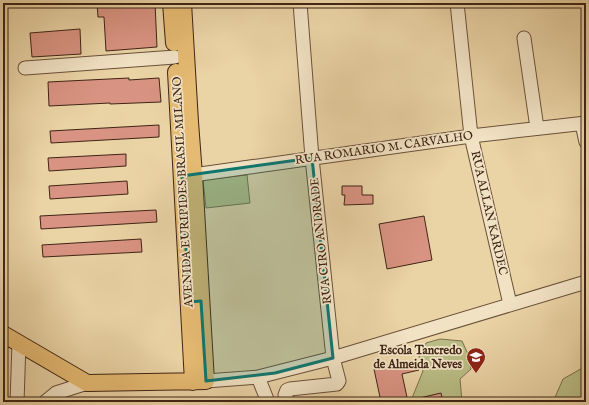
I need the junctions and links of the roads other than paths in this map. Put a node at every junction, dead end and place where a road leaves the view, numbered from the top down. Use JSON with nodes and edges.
{"nodes":[{"id":1,"x":171,"y":3,"type":"edge"},
{"id":2,"x":183,"y":3,"type":"edge"},
{"id":3,"x":300,"y":3,"type":"edge"},
{"id":4,"x":457,"y":3,"type":"edge"},
{"id":5,"x":524,"y":38,"type":"dead end"},
{"id":6,"x":175,"y":57,"type":"junction"},
{"id":7,"x":24,"y":68,"type":"dead end"},
{"id":8,"x":184,"y":122,"type":"junction"},
{"id":9,"x":584,"y":124,"type":"edge"},
{"id":10,"x":537,"y":128,"type":"junction"},
{"id":11,"x":471,"y":136,"type":"junction"},
{"id":12,"x":586,"y":142,"type":"edge"},
{"id":13,"x":312,"y":158,"type":"junction"},
{"id":14,"x":188,"y":176,"type":"junction"},
{"id":15,"x":586,"y":282,"type":"edge"},
{"id":16,"x":510,"y":304,"type":"junction"},
{"id":17,"x":3,"y":334,"type":"edge"},
{"id":18,"x":19,"y":343,"type":"junction"},
{"id":19,"x":333,"y":358,"type":"junction"},
{"id":20,"x":258,"y":377,"type":"junction"},
{"id":21,"x":199,"y":381,"type":"junction"},
{"id":22,"x":87,"y":383,"type":"junction"},
{"id":23,"x":17,"y":402,"type":"edge"},
{"id":24,"x":45,"y":402,"type":"edge"},
{"id":25,"x":268,"y":402,"type":"edge"},
{"id":26,"x":288,"y":402,"type":"edge"}],
"edges":[{"from":1,"to":6,"type":"main road","name":"AVENIDA EURIPIDES BRASIL MILANO"},
{"from":2,"to":8,"type":"main road","name":"AVENIDA EURIPIDES BRASIL MILANO"},
{"from":3,"to":13,"type":"street","name":"RUA CIRO ANDRADE"},
{"from":4,"to":11,"type":"street","name":"RUA ALLAN KARDEC"},
{"from":5,"to":10,"type":"street"},
{"from":6,"to":7,"type":"street"},
{"from":6,"to":8,"type":"main road","name":"AVENIDA EURIPIDES BRASIL MILANO"},
{"from":8,"to":14,"type":"main road","name":"AVENIDA EURIPIDES BRASIL MILANO"},
{"from":9,"to":10,"type":"street","name":"RUA ROMARIO M. CARVALHO"},
{"from":9,"to":12,"type":"street"},
{"from":10,"to":11,"type":"street","name":"RUA ROMARIO M. CARVALHO"},
{"from":11,"to":13,"type":"street","name":"RUA ROMARIO M. CARVALHO"},
{"from":11,"to":16,"type":"street","name":"RUA ALLAN KARDEC"},
{"from":13,"to":14,"type":"street","name":"RUA ROMARIO M. CARVALHO"},
{"from":13,"to":19,"type":"street","name":"RUA CIRO ANDRADE"},
{"from":14,"to":21,"type":"main road","name":"AVENIDA EURIPIDES BRASIL MILANO"},
{"from":15,"to":16,"type":"street"},
{"from":16,"to":19,"type":"street"},
{"from":17,"to":18,"type":"main road"},
{"from":18,"to":22,"type":"main road"},
{"from":18,"to":23,"type":"street"},
{"from":19,"to":20,"type":"street"},
{"from":19,"to":26,"type":"street","name":"RUA CIRO ANDRADE"},
{"from":20,"to":21,"type":"street"},
{"from":20,"to":25,"type":"street"},
{"from":21,"to":22,"type":"main road"},
{"from":22,"to":24,"type":"street"}]}
